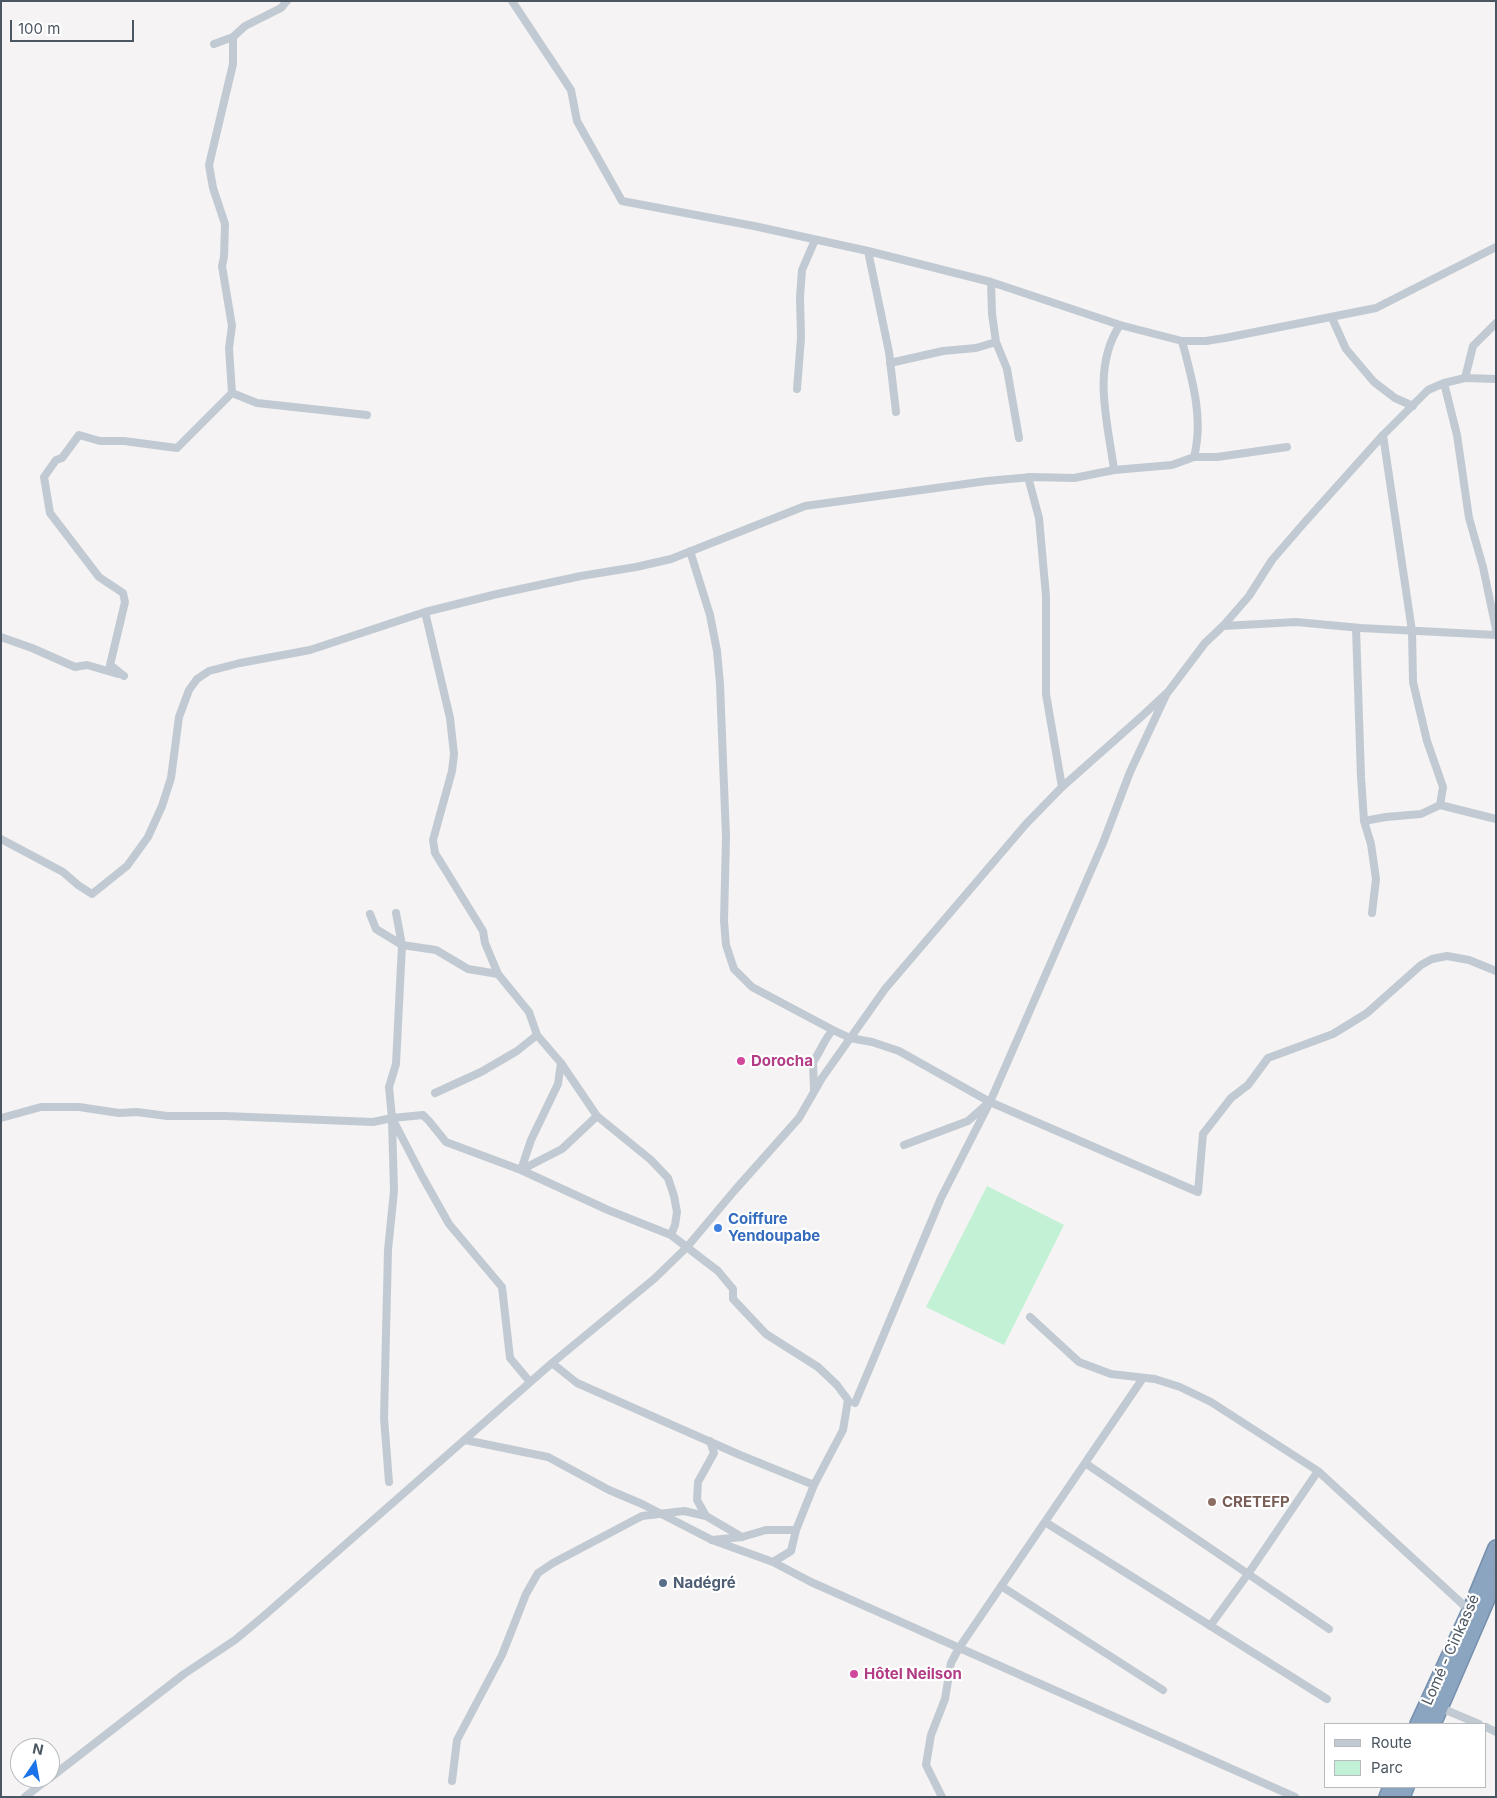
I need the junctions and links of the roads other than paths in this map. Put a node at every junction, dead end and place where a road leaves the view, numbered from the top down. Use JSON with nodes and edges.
{"nodes":[{"id":1,"x":287,"y":1,"type":"edge"},
{"id":2,"x":512,"y":1,"type":"edge"},
{"id":3,"x":233,"y":37,"type":"junction"},
{"id":4,"x":214,"y":44,"type":"dead end"},
{"id":5,"x":815,"y":240,"type":"junction"},
{"id":6,"x":1496,"y":247,"type":"edge"},
{"id":7,"x":868,"y":251,"type":"junction"},
{"id":8,"x":991,"y":282,"type":"junction"},
{"id":9,"x":1332,"y":318,"type":"junction"},
{"id":10,"x":1496,"y":323,"type":"edge"},
{"id":11,"x":1120,"y":325,"type":"junction"},
{"id":12,"x":1182,"y":341,"type":"junction"},
{"id":13,"x":996,"y":342,"type":"junction"},
{"id":14,"x":890,"y":364,"type":"junction"},
{"id":15,"x":1465,"y":378,"type":"junction"},
{"id":16,"x":1496,"y":379,"type":"edge"},
{"id":17,"x":1444,"y":382,"type":"junction"},
{"id":18,"x":797,"y":390,"type":"dead end"},
{"id":19,"x":232,"y":392,"type":"junction"},
{"id":20,"x":1413,"y":406,"type":"junction"},
{"id":21,"x":896,"y":412,"type":"dead end"},
{"id":22,"x":367,"y":415,"type":"dead end"},
{"id":23,"x":1383,"y":435,"type":"junction"},
{"id":24,"x":1019,"y":438,"type":"dead end"},
{"id":25,"x":1287,"y":447,"type":"dead end"},
{"id":26,"x":1194,"y":457,"type":"junction"},
{"id":27,"x":1114,"y":470,"type":"junction"},
{"id":28,"x":1028,"y":477,"type":"junction"},
{"id":29,"x":690,"y":551,"type":"junction"},
{"id":30,"x":425,"y":612,"type":"junction"},
{"id":31,"x":1223,"y":626,"type":"junction"},
{"id":32,"x":1356,"y":628,"type":"junction"},
{"id":33,"x":1496,"y":629,"type":"edge"},
{"id":34,"x":1412,"y":631,"type":"junction"},
{"id":35,"x":1496,"y":635,"type":"edge"},
{"id":36,"x":1,"y":637,"type":"edge"},
{"id":37,"x":1168,"y":692,"type":"junction"},
{"id":38,"x":1062,"y":787,"type":"junction"},
{"id":39,"x":1440,"y":805,"type":"junction"},
{"id":40,"x":1496,"y":819,"type":"edge"},
{"id":41,"x":1364,"y":821,"type":"junction"},
{"id":42,"x":1,"y":839,"type":"edge"},
{"id":43,"x":396,"y":913,"type":"dead end"},
{"id":44,"x":1372,"y":913,"type":"dead end"},
{"id":45,"x":370,"y":914,"type":"dead end"},
{"id":46,"x":402,"y":945,"type":"junction"},
{"id":47,"x":1496,"y":971,"type":"edge"},
{"id":48,"x":498,"y":974,"type":"junction"},
{"id":49,"x":833,"y":1030,"type":"junction"},
{"id":50,"x":537,"y":1035,"type":"junction"},
{"id":51,"x":850,"y":1038,"type":"junction"},
{"id":52,"x":561,"y":1063,"type":"junction"},
{"id":53,"x":814,"y":1090,"type":"junction"},
{"id":54,"x":435,"y":1093,"type":"dead end"},
{"id":55,"x":990,"y":1102,"type":"junction"},
{"id":56,"x":597,"y":1116,"type":"junction"},
{"id":57,"x":1,"y":1118,"type":"edge"},
{"id":58,"x":392,"y":1118,"type":"junction"},
{"id":59,"x":904,"y":1145,"type":"dead end"},
{"id":60,"x":521,"y":1170,"type":"junction"},
{"id":61,"x":671,"y":1235,"type":"junction"},
{"id":62,"x":687,"y":1247,"type":"junction"},
{"id":63,"x":1030,"y":1317,"type":"dead end"},
{"id":64,"x":552,"y":1363,"type":"junction"},
{"id":65,"x":1143,"y":1378,"type":"junction"},
{"id":66,"x":530,"y":1382,"type":"junction"},
{"id":67,"x":855,"y":1403,"type":"dead end"},
{"id":68,"x":465,"y":1440,"type":"junction"},
{"id":69,"x":710,"y":1441,"type":"junction"},
{"id":70,"x":1085,"y":1463,"type":"junction"},
{"id":71,"x":1318,"y":1471,"type":"junction"},
{"id":72,"x":389,"y":1482,"type":"dead end"},
{"id":73,"x":814,"y":1485,"type":"junction"},
{"id":74,"x":661,"y":1515,"type":"junction"},
{"id":75,"x":706,"y":1516,"type":"junction"},
{"id":76,"x":1045,"y":1522,"type":"junction"},
{"id":77,"x":796,"y":1530,"type":"junction"},
{"id":78,"x":742,"y":1537,"type":"junction"},
{"id":79,"x":712,"y":1540,"type":"junction"},
{"id":80,"x":1496,"y":1548,"type":"edge"},
{"id":81,"x":774,"y":1562,"type":"junction"},
{"id":82,"x":1248,"y":1574,"type":"junction"},
{"id":83,"x":1496,"y":1578,"type":"edge"},
{"id":84,"x":1001,"y":1586,"type":"junction"},
{"id":85,"x":1475,"y":1613,"type":"junction"},
{"id":86,"x":1210,"y":1626,"type":"junction"},
{"id":87,"x":1329,"y":1629,"type":"dead end"},
{"id":88,"x":959,"y":1648,"type":"junction"},
{"id":89,"x":1163,"y":1690,"type":"dead end"},
{"id":90,"x":1327,"y":1699,"type":"dead end"},
{"id":91,"x":1440,"y":1708,"type":"junction"},
{"id":92,"x":1419,"y":1723,"type":"edge"},
{"id":93,"x":1433,"y":1723,"type":"edge"},
{"id":94,"x":1477,"y":1723,"type":"edge"},
{"id":95,"x":60,"y":1770,"type":"edge"},
{"id":96,"x":452,"y":1781,"type":"dead end"},
{"id":97,"x":37,"y":1788,"type":"edge"},
{"id":98,"x":25,"y":1797,"type":"edge"},
{"id":99,"x":942,"y":1797,"type":"edge"},
{"id":100,"x":1295,"y":1797,"type":"edge"}],
"edges":[{"from":1,"to":3,"type":"street"},
{"from":2,"to":5,"type":"street"},
{"from":3,"to":4,"type":"street"},
{"from":3,"to":19,"type":"street"},
{"from":5,"to":7,"type":"street"},
{"from":5,"to":18,"type":"street"},
{"from":6,"to":9,"type":"street"},
{"from":7,"to":8,"type":"street"},
{"from":7,"to":14,"type":"street"},
{"from":8,"to":11,"type":"street"},
{"from":8,"to":13,"type":"street"},
{"from":9,"to":12,"type":"street"},
{"from":9,"to":20,"type":"street"},
{"from":10,"to":15,"type":"street"},
{"from":11,"to":12,"type":"street"},
{"from":11,"to":27,"type":"street"},
{"from":12,"to":26,"type":"street"},
{"from":13,"to":14,"type":"street"},
{"from":13,"to":24,"type":"street"},
{"from":14,"to":21,"type":"street"},
{"from":15,"to":16,"type":"street"},
{"from":15,"to":17,"type":"street"},
{"from":17,"to":20,"type":"street"},
{"from":17,"to":33,"type":"street"},
{"from":19,"to":22,"type":"street"},
{"from":19,"to":36,"type":"street"},
{"from":20,"to":23,"type":"street"},
{"from":23,"to":31,"type":"street"},
{"from":23,"to":34,"type":"street"},
{"from":25,"to":26,"type":"street"},
{"from":26,"to":27,"type":"street"},
{"from":27,"to":28,"type":"street"},
{"from":28,"to":29,"type":"street"},
{"from":28,"to":38,"type":"street"},
{"from":29,"to":30,"type":"street"},
{"from":29,"to":49,"type":"street"},
{"from":30,"to":42,"type":"street"},
{"from":30,"to":48,"type":"street"},
{"from":31,"to":32,"type":"street"},
{"from":31,"to":37,"type":"street"},
{"from":32,"to":34,"type":"street"},
{"from":32,"to":41,"type":"street"},
{"from":34,"to":35,"type":"street"},
{"from":34,"to":39,"type":"street"},
{"from":37,"to":38,"type":"street"},
{"from":37,"to":55,"type":"street"},
{"from":38,"to":51,"type":"street"},
{"from":39,"to":40,"type":"street"},
{"from":39,"to":41,"type":"street"},
{"from":41,"to":44,"type":"street"},
{"from":43,"to":46,"type":"street"},
{"from":45,"to":46,"type":"street"},
{"from":46,"to":48,"type":"street"},
{"from":46,"to":58,"type":"street"},
{"from":47,"to":55,"type":"street"},
{"from":48,"to":50,"type":"street"},
{"from":49,"to":51,"type":"street"},
{"from":49,"to":53,"type":"street"},
{"from":50,"to":52,"type":"street"},
{"from":50,"to":54,"type":"street"},
{"from":51,"to":53,"type":"street"},
{"from":51,"to":55,"type":"street"},
{"from":52,"to":56,"type":"street"},
{"from":52,"to":60,"type":"street"},
{"from":53,"to":62,"type":"street"},
{"from":55,"to":59,"type":"street"},
{"from":55,"to":67,"type":"street"},
{"from":56,"to":60,"type":"street"},
{"from":56,"to":61,"type":"street"},
{"from":57,"to":58,"type":"street"},
{"from":58,"to":60,"type":"street"},
{"from":58,"to":66,"type":"street"},
{"from":58,"to":72,"type":"street"},
{"from":60,"to":61,"type":"street"},
{"from":61,"to":62,"type":"street"},
{"from":62,"to":64,"type":"street"},
{"from":62,"to":73,"type":"street"},
{"from":63,"to":65,"type":"street"},
{"from":64,"to":66,"type":"street"},
{"from":64,"to":69,"type":"street"},
{"from":65,"to":70,"type":"street"},
{"from":65,"to":71,"type":"street"},
{"from":66,"to":68,"type":"street"},
{"from":68,"to":74,"type":"street"},
{"from":68,"to":95,"type":"street"},
{"from":69,"to":73,"type":"street"},
{"from":69,"to":75,"type":"street"},
{"from":70,"to":76,"type":"street"},
{"from":70,"to":82,"type":"street"},
{"from":71,"to":82,"type":"street"},
{"from":71,"to":85,"type":"street"},
{"from":73,"to":77,"type":"street"},
{"from":74,"to":75,"type":"street"},
{"from":74,"to":79,"type":"street"},
{"from":74,"to":96,"type":"street"},
{"from":75,"to":78,"type":"street"},
{"from":76,"to":84,"type":"street"},
{"from":76,"to":86,"type":"street"},
{"from":77,"to":78,"type":"street"},
{"from":77,"to":81,"type":"street"},
{"from":78,"to":79,"type":"street"},
{"from":79,"to":81,"type":"street"},
{"from":80,"to":85,"type":"highway","name":"Lomé - Cinkassé"},
{"from":81,"to":88,"type":"street"},
{"from":82,"to":86,"type":"street"},
{"from":82,"to":87,"type":"street"},
{"from":83,"to":85,"type":"highway","name":"Lomé - Cinkassé"},
{"from":84,"to":88,"type":"street"},
{"from":84,"to":89,"type":"street"},
{"from":85,"to":91,"type":"highway","name":"Lomé - Cinkassé"},
{"from":85,"to":92,"type":"highway","name":"Lomé - Cinkassé"},
{"from":86,"to":90,"type":"street"},
{"from":88,"to":99,"type":"street"},
{"from":88,"to":100,"type":"street"},
{"from":91,"to":93,"type":"highway","name":"Lomé - Cinkassé"},
{"from":91,"to":94,"type":"street"},
{"from":97,"to":98,"type":"street"}]}
